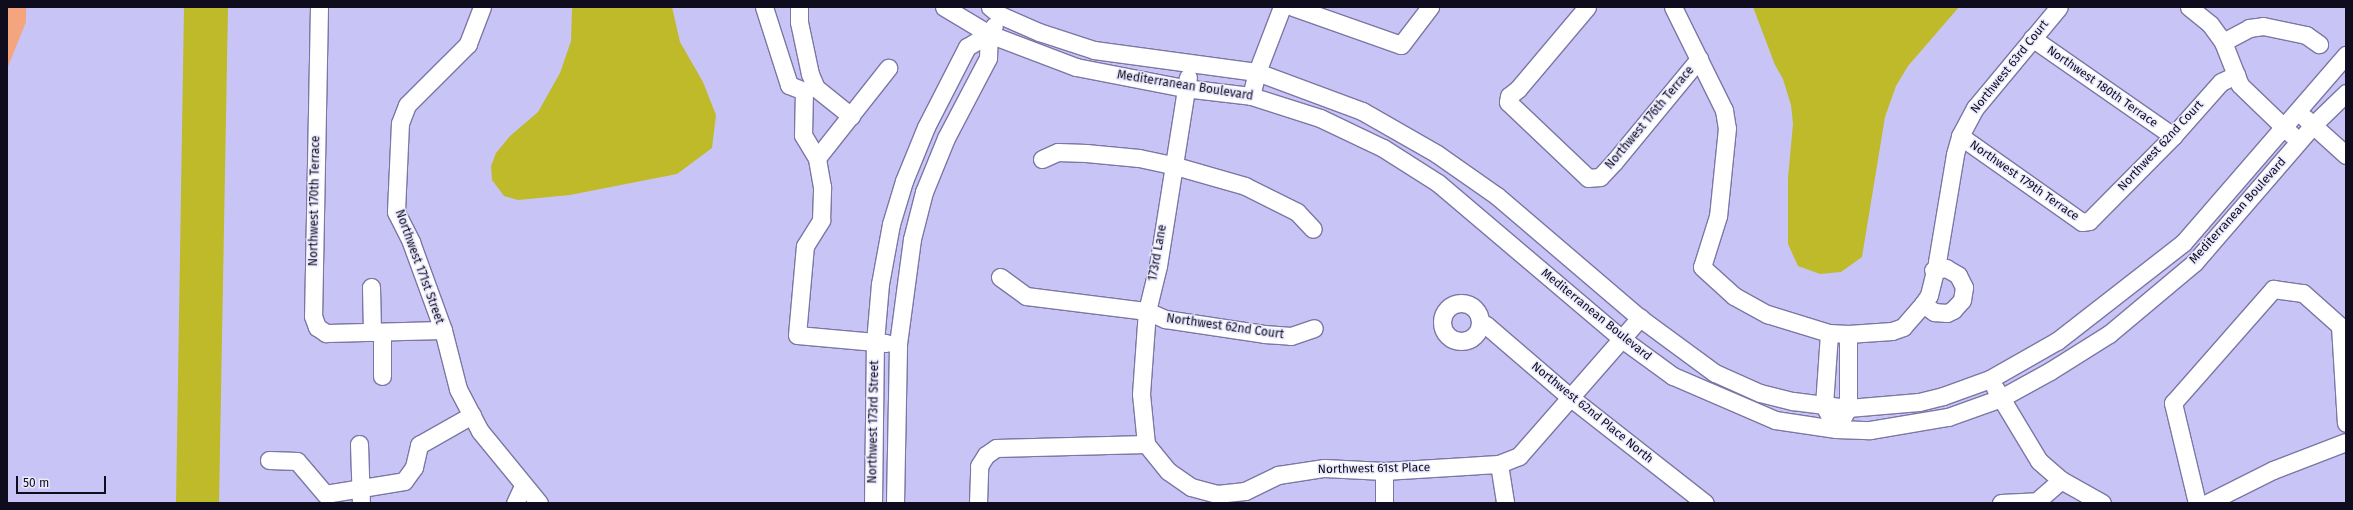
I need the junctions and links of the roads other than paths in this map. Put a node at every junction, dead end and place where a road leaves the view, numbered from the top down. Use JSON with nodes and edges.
{"nodes":[{"id":1,"x":318,"y":7,"type":"edge"},
{"id":2,"x":482,"y":7,"type":"edge"},
{"id":3,"x":764,"y":7,"type":"edge"},
{"id":4,"x":799,"y":7,"type":"edge"},
{"id":5,"x":944,"y":7,"type":"edge"},
{"id":6,"x":1282,"y":7,"type":"edge"},
{"id":7,"x":1293,"y":7,"type":"edge"},
{"id":8,"x":1430,"y":7,"type":"edge"},
{"id":9,"x":1587,"y":7,"type":"edge"},
{"id":10,"x":1673,"y":7,"type":"edge"},
{"id":11,"x":2059,"y":7,"type":"edge"},
{"id":12,"x":2189,"y":7,"type":"edge"},
{"id":13,"x":995,"y":11,"type":"edge"},
{"id":14,"x":989,"y":34,"type":"junction"},
{"id":15,"x":2032,"y":38,"type":"junction"},
{"id":16,"x":2223,"y":42,"type":"junction"},
{"id":17,"x":2319,"y":44,"type":"dead end"},
{"id":18,"x":2346,"y":55,"type":"edge"},
{"id":19,"x":1699,"y":59,"type":"junction"},
{"id":20,"x":1192,"y":64,"type":"junction"},
{"id":21,"x":888,"y":68,"type":"dead end"},
{"id":22,"x":1256,"y":72,"type":"junction"},
{"id":23,"x":2236,"y":75,"type":"junction"},
{"id":24,"x":809,"y":86,"type":"junction"},
{"id":25,"x":1184,"y":88,"type":"junction"},
{"id":26,"x":2346,"y":93,"type":"edge"},
{"id":27,"x":1251,"y":96,"type":"junction"},
{"id":28,"x":2297,"y":111,"type":"junction"},
{"id":29,"x":851,"y":116,"type":"junction"},
{"id":30,"x":2313,"y":125,"type":"junction"},
{"id":31,"x":2283,"y":128,"type":"junction"},
{"id":32,"x":1960,"y":136,"type":"junction"},
{"id":33,"x":2172,"y":136,"type":"junction"},
{"id":34,"x":2299,"y":141,"type":"junction"},
{"id":35,"x":2346,"y":155,"type":"edge"},
{"id":36,"x":817,"y":158,"type":"junction"},
{"id":37,"x":1042,"y":159,"type":"dead end"},
{"id":38,"x":1172,"y":165,"type":"junction"},
{"id":39,"x":2088,"y":221,"type":"joint"},
{"id":40,"x":1313,"y":229,"type":"dead end"},
{"id":41,"x":1933,"y":270,"type":"junction"},
{"id":42,"x":1000,"y":277,"type":"dead end"},
{"id":43,"x":371,"y":287,"type":"dead end"},
{"id":44,"x":1923,"y":304,"type":"junction"},
{"id":45,"x":1147,"y":311,"type":"junction"},
{"id":46,"x":1640,"y":318,"type":"junction"},
{"id":47,"x":1480,"y":324,"type":"dead end"},
{"id":48,"x":1314,"y":328,"type":"dead end"},
{"id":49,"x":443,"y":330,"type":"junction"},
{"id":50,"x":377,"y":332,"type":"junction"},
{"id":51,"x":1829,"y":333,"type":"junction"},
{"id":52,"x":1848,"y":334,"type":"junction"},
{"id":53,"x":1622,"y":339,"type":"junction"},
{"id":54,"x":875,"y":342,"type":"junction"},
{"id":55,"x":898,"y":344,"type":"junction"},
{"id":56,"x":382,"y":376,"type":"dead end"},
{"id":57,"x":1990,"y":379,"type":"junction"},
{"id":58,"x":1571,"y":398,"type":"junction"},
{"id":59,"x":2001,"y":398,"type":"junction"},
{"id":60,"x":1824,"y":405,"type":"junction"},
{"id":61,"x":1848,"y":408,"type":"junction"},
{"id":62,"x":472,"y":415,"type":"junction"},
{"id":63,"x":2346,"y":423,"type":"edge"},
{"id":64,"x":1836,"y":429,"type":"junction"},
{"id":65,"x":2346,"y":442,"type":"edge"},
{"id":66,"x":359,"y":444,"type":"dead end"},
{"id":67,"x":1146,"y":444,"type":"junction"},
{"id":68,"x":270,"y":460,"type":"dead end"},
{"id":69,"x":1499,"y":464,"type":"junction"},
{"id":70,"x":1384,"y":471,"type":"junction"},
{"id":71,"x":2060,"y":480,"type":"junction"},
{"id":72,"x":523,"y":486,"type":"junction"},
{"id":73,"x":361,"y":495,"type":"edge"},
{"id":74,"x":1247,"y":497,"type":"edge"},
{"id":75,"x":323,"y":498,"type":"edge"},
{"id":76,"x":515,"y":503,"type":"edge"},
{"id":77,"x":539,"y":503,"type":"edge"},
{"id":78,"x":873,"y":503,"type":"edge"},
{"id":79,"x":895,"y":503,"type":"edge"},
{"id":80,"x":978,"y":503,"type":"edge"},
{"id":81,"x":1384,"y":503,"type":"edge"},
{"id":82,"x":1505,"y":503,"type":"edge"},
{"id":83,"x":1705,"y":503,"type":"edge"},
{"id":84,"x":2001,"y":503,"type":"edge"},
{"id":85,"x":2102,"y":503,"type":"edge"},
{"id":86,"x":2197,"y":503,"type":"edge"},
{"id":87,"x":2206,"y":503,"type":"edge"}],
"edges":[{"from":1,"to":50,"type":"street","name":"Northwest 170th Terrace"},
{"from":2,"to":49,"type":"street","name":"Northwest 171st Street"},
{"from":3,"to":24,"type":"street"},
{"from":4,"to":24,"type":"street"},
{"from":5,"to":14,"type":"street","name":"Mediterranean Boulevard"},
{"from":6,"to":22,"type":"street"},
{"from":7,"to":8,"type":"street"},
{"from":9,"to":19,"type":"street","name":"Northwest 176th Terrace"},
{"from":10,"to":19,"type":"street","name":"Northwest 63rd Court"},
{"from":11,"to":15,"type":"street","name":"Northwest 63rd Court"},
{"from":12,"to":16,"type":"street"},
{"from":13,"to":14,"type":"street","name":"Northwest 173rd Street"},
{"from":13,"to":20,"type":"street","name":"Mediterranean Boulevard"},
{"from":14,"to":25,"type":"street","name":"Mediterranean Boulevard"},
{"from":14,"to":54,"type":"street","name":"Northwest 173rd Street"},
{"from":14,"to":55,"type":"street","name":"Northwest 173rd Street"},
{"from":15,"to":32,"type":"street","name":"Northwest 63rd Court"},
{"from":15,"to":33,"type":"street","name":"Northwest 180th Terrace"},
{"from":16,"to":17,"type":"street"},
{"from":16,"to":23,"type":"street"},
{"from":18,"to":28,"type":"street","name":"Mediterranean Boulevard"},
{"from":19,"to":51,"type":"street","name":"Northwest 63rd Court"},
{"from":20,"to":22,"type":"street","name":"Mediterranean Boulevard"},
{"from":20,"to":25,"type":"street","name":"173rd Lane"},
{"from":21,"to":29,"type":"street"},
{"from":22,"to":27,"type":"street"},
{"from":22,"to":46,"type":"street","name":"Mediterranean Boulevard"},
{"from":23,"to":31,"type":"street"},
{"from":23,"to":33,"type":"street","name":"Northwest 62nd Court"},
{"from":24,"to":29,"type":"street"},
{"from":24,"to":36,"type":"street"},
{"from":25,"to":27,"type":"street","name":"Mediterranean Boulevard"},
{"from":25,"to":38,"type":"street","name":"173rd Lane"},
{"from":26,"to":30,"type":"street","name":"Mediterranean Boulevard"},
{"from":27,"to":53,"type":"street","name":"Mediterranean Boulevard"},
{"from":28,"to":30,"type":"street"},
{"from":28,"to":31,"type":"street","name":"Mediterranean Boulevard"},
{"from":29,"to":36,"type":"street"},
{"from":30,"to":34,"type":"street","name":"Mediterranean Boulevard"},
{"from":30,"to":35,"type":"street"},
{"from":31,"to":34,"type":"street"},
{"from":31,"to":57,"type":"street","name":"Mediterranean Boulevard"},
{"from":32,"to":39,"type":"street","name":"Northwest 179th Terrace"},
{"from":32,"to":41,"type":"street","name":"Northwest 63rd Court"},
{"from":33,"to":39,"type":"street","name":"Northwest 62nd Court"},
{"from":34,"to":59,"type":"street","name":"Mediterranean Boulevard"},
{"from":36,"to":54,"type":"street"},
{"from":37,"to":38,"type":"street"},
{"from":38,"to":40,"type":"street"},
{"from":38,"to":45,"type":"street","name":"173rd Lane"},
{"from":41,"to":44,"type":"street","name":"Northwest 63rd Court"},
{"from":41,"to":44,"type":"street"},
{"from":42,"to":45,"type":"street","name":"Northwest 62nd Court"},
{"from":43,"to":50,"type":"street"},
{"from":44,"to":52,"type":"street","name":"Northwest 63rd Court"},
{"from":45,"to":48,"type":"street","name":"Northwest 62nd Court"},
{"from":45,"to":67,"type":"street","name":"173rd Lane"},
{"from":46,"to":53,"type":"street"},
{"from":46,"to":60,"type":"street","name":"Mediterranean Boulevard"},
{"from":47,"to":58,"type":"street","name":"Northwest 62nd Place North"},
{"from":49,"to":50,"type":"street"},
{"from":49,"to":62,"type":"street","name":"Northwest 171st Street"},
{"from":50,"to":56,"type":"street"},
{"from":51,"to":52,"type":"street","name":"Northwest 63rd Court"},
{"from":51,"to":60,"type":"street"},
{"from":52,"to":61,"type":"street"},
{"from":53,"to":58,"type":"street"},
{"from":53,"to":64,"type":"street","name":"Mediterranean Boulevard"},
{"from":54,"to":55,"type":"street"},
{"from":54,"to":78,"type":"street","name":"Northwest 173rd Street"},
{"from":55,"to":79,"type":"street","name":"Northwest 173rd Street"},
{"from":57,"to":59,"type":"street"},
{"from":57,"to":61,"type":"street","name":"Mediterranean Boulevard"},
{"from":58,"to":69,"type":"street"},
{"from":58,"to":83,"type":"street","name":"Northwest 62nd Place North"},
{"from":59,"to":64,"type":"street","name":"Mediterranean Boulevard"},
{"from":59,"to":71,"type":"street"},
{"from":60,"to":61,"type":"street","name":"Mediterranean Boulevard"},
{"from":60,"to":64,"type":"street"},
{"from":61,"to":64,"type":"street"},
{"from":62,"to":72,"type":"street","name":"Northwest 171st Street"},
{"from":62,"to":73,"type":"street"},
{"from":63,"to":86,"type":"street"},
{"from":65,"to":87,"type":"street"},
{"from":66,"to":73,"type":"street"},
{"from":67,"to":74,"type":"street","name":"Northwest 61st Place"},
{"from":67,"to":80,"type":"street"},
{"from":68,"to":75,"type":"street"},
{"from":69,"to":70,"type":"street","name":"Northwest 61st Place"},
{"from":69,"to":82,"type":"street"},
{"from":70,"to":74,"type":"street","name":"Northwest 61st Place"},
{"from":70,"to":81,"type":"street"},
{"from":71,"to":84,"type":"street"},
{"from":71,"to":85,"type":"street"},
{"from":72,"to":76,"type":"street"},
{"from":72,"to":77,"type":"street","name":"Northwest 171st Street"},
{"from":73,"to":75,"type":"street"}]}
